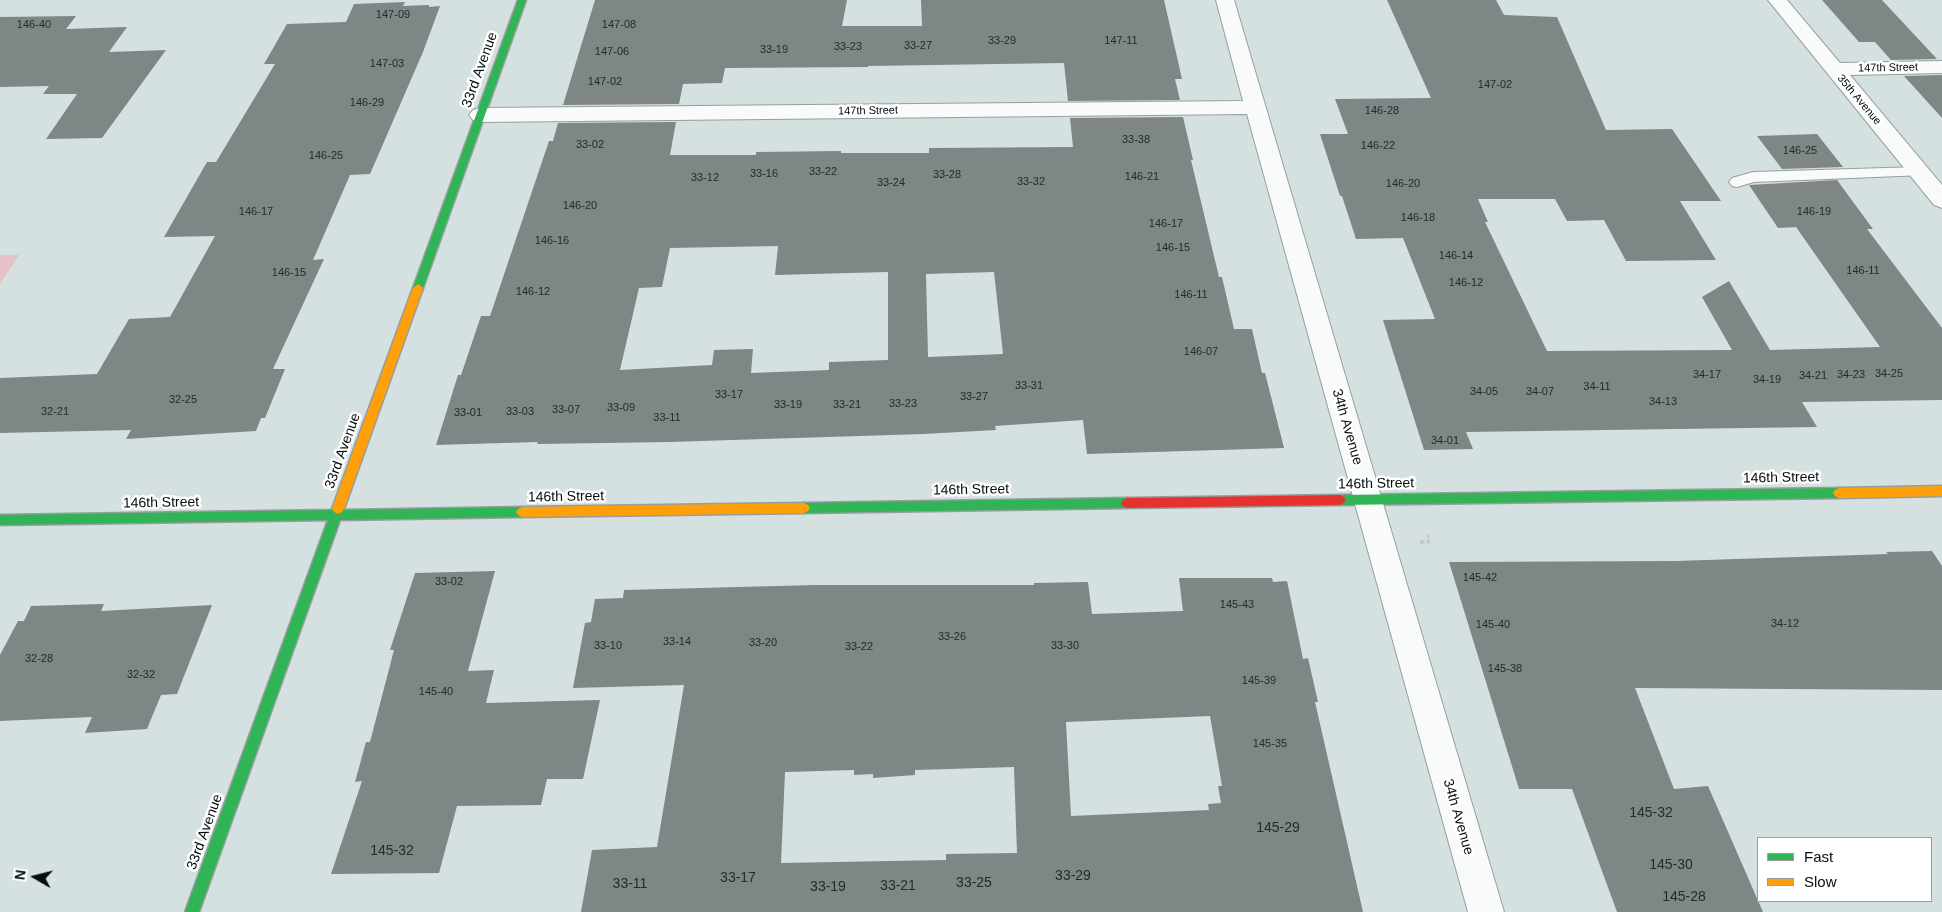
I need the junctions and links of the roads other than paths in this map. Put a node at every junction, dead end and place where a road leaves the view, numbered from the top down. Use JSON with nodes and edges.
{"nodes":[{"id":1,"x":522,"y":0,"type":"edge"},
{"id":2,"x":1225,"y":0,"type":"edge"},
{"id":3,"x":1777,"y":0,"type":"edge"},
{"id":4,"x":1942,"y":67,"type":"edge"},
{"id":5,"x":1834,"y":69,"type":"junction"},
{"id":6,"x":1256,"y":107,"type":"junction"},
{"id":7,"x":480,"y":115,"type":"junction"},
{"id":8,"x":1919,"y":172,"type":"junction"},
{"id":9,"x":1736,"y":182,"type":"dead end"},
{"id":10,"x":1942,"y":200,"type":"edge"},
{"id":11,"x":1942,"y":491,"type":"edge"},
{"id":12,"x":1368,"y":500,"type":"junction"},
{"id":13,"x":336,"y":515,"type":"junction"},
{"id":14,"x":0,"y":520,"type":"edge"},
{"id":15,"x":192,"y":912,"type":"edge"},
{"id":16,"x":1486,"y":912,"type":"edge"}],
"edges":[{"from":1,"to":7,"type":"street","name":"33rd Avenue"},
{"from":2,"to":6,"type":"street","name":"34th Avenue"},
{"from":3,"to":5,"type":"street","name":"35th Avenue"},
{"from":4,"to":5,"type":"street","name":"147th Street"},
{"from":5,"to":8,"type":"street","name":"35th Avenue"},
{"from":6,"to":7,"type":"street","name":"147th Street"},
{"from":6,"to":12,"type":"street","name":"34th Avenue"},
{"from":7,"to":13,"type":"street","name":"33rd Avenue"},
{"from":8,"to":9,"type":"lane"},
{"from":8,"to":10,"type":"street","name":"35th Avenue"},
{"from":11,"to":12,"type":"street","name":"146th Street"},
{"from":12,"to":13,"type":"street","name":"146th Street"},
{"from":12,"to":16,"type":"street","name":"34th Avenue"},
{"from":13,"to":14,"type":"street","name":"146th Street"},
{"from":13,"to":15,"type":"street","name":"33rd Avenue"}]}
